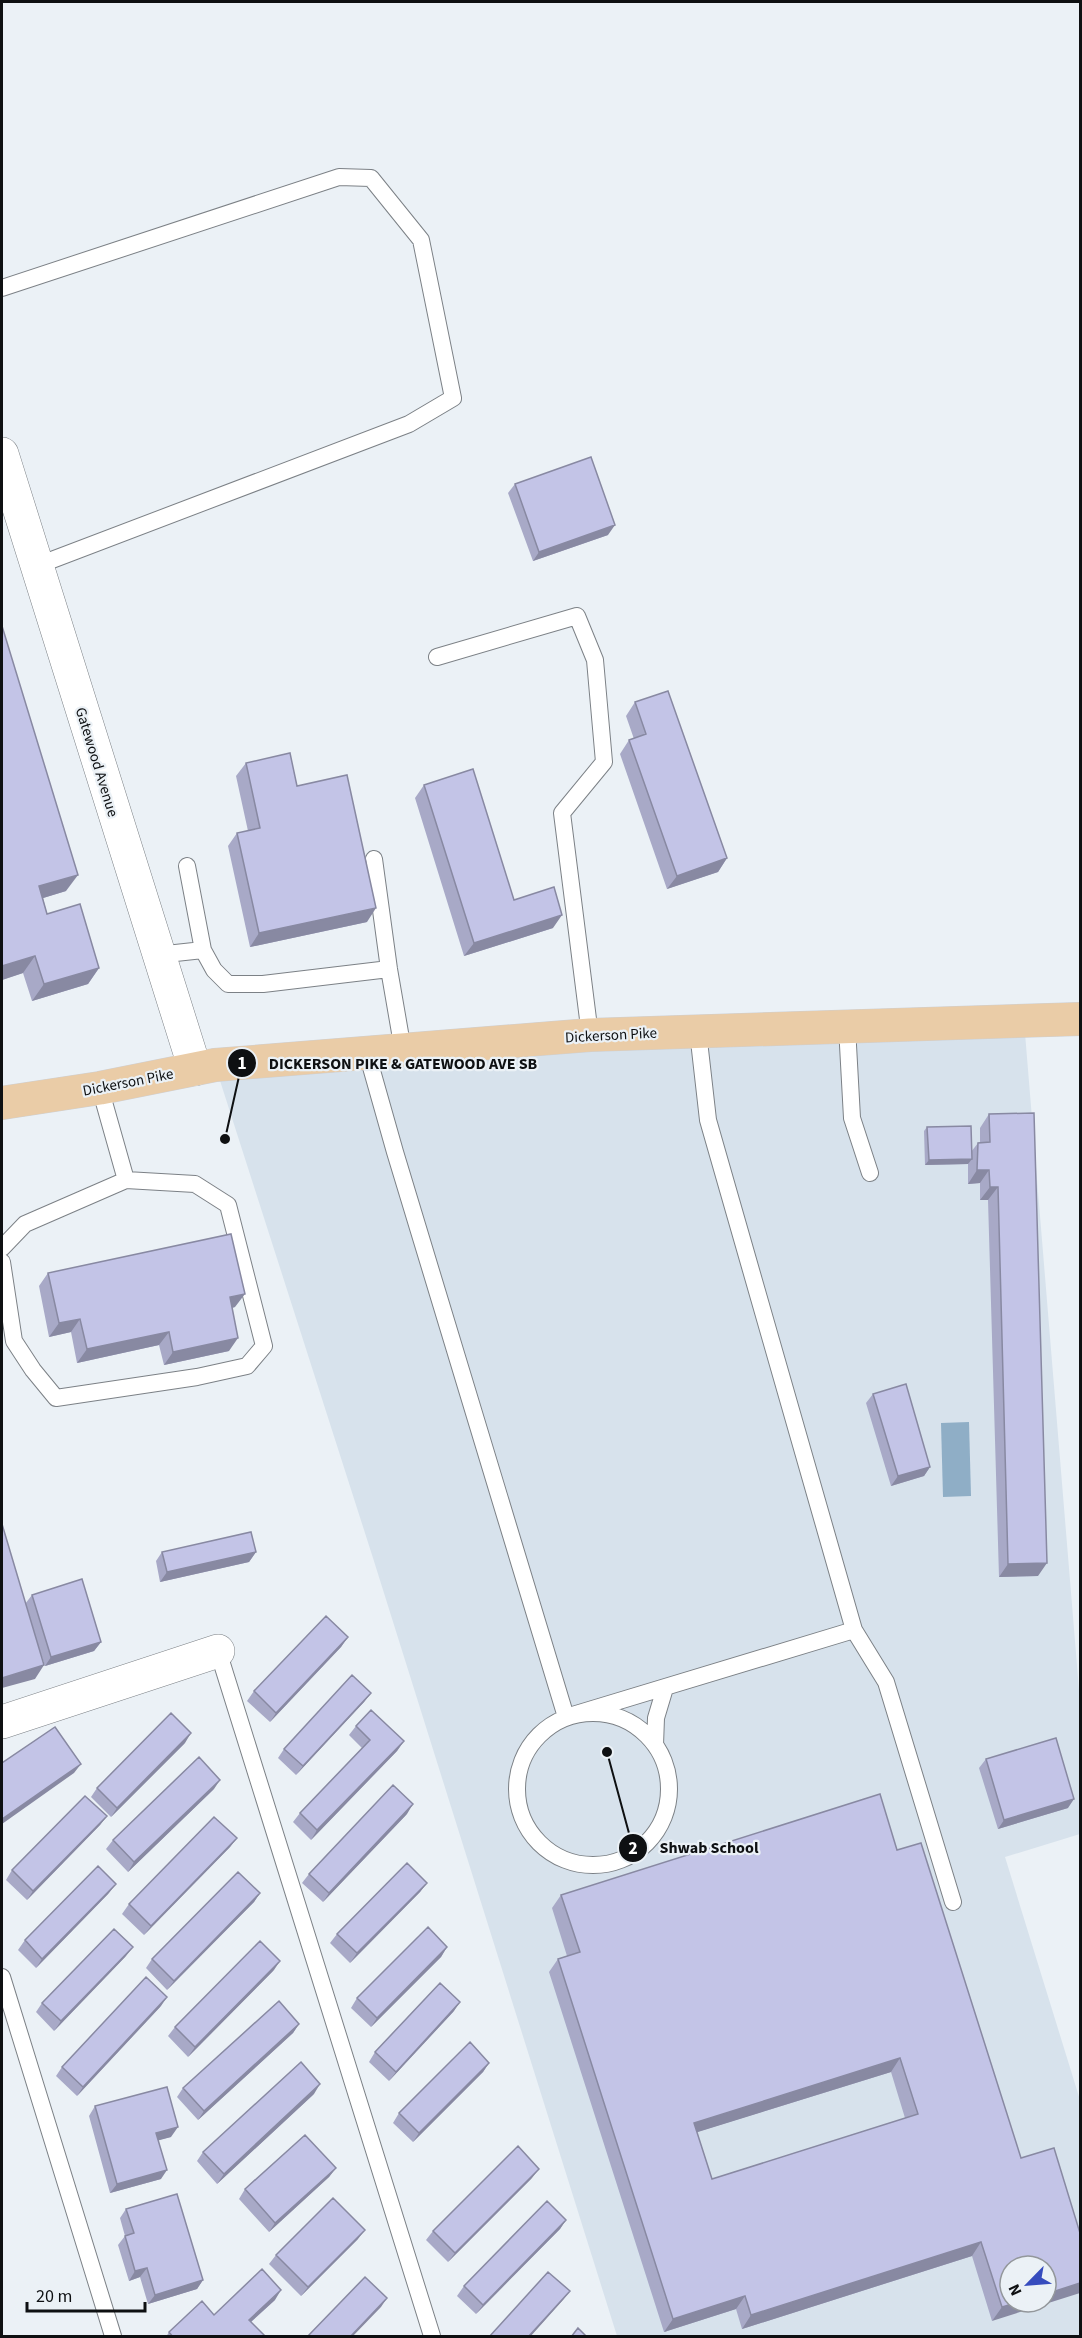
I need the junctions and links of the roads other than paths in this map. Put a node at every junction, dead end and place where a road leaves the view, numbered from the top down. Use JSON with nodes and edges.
{"nodes":[{"id":1,"x":2,"y":288,"type":"edge"},
{"id":2,"x":2,"y":454,"type":"edge"},
{"id":3,"x":36,"y":566,"type":"junction"},
{"id":4,"x":437,"y":657,"type":"dead end"},
{"id":5,"x":375,"y":859,"type":"dead end"},
{"id":6,"x":187,"y":866,"type":"dead end"},
{"id":7,"x":203,"y":950,"type":"junction"},
{"id":8,"x":158,"y":955,"type":"junction"},
{"id":9,"x":389,"y":969,"type":"junction"},
{"id":10,"x":1080,"y":1019,"type":"edge"},
{"id":11,"x":847,"y":1027,"type":"junction"},
{"id":12,"x":698,"y":1032,"type":"junction"},
{"id":13,"x":590,"y":1035,"type":"junction"},
{"id":14,"x":403,"y":1050,"type":"junction"},
{"id":15,"x":367,"y":1053,"type":"junction"},
{"id":16,"x":195,"y":1069,"type":"junction"},
{"id":17,"x":100,"y":1088,"type":"junction"},
{"id":18,"x":2,"y":1103,"type":"edge"},
{"id":19,"x":870,"y":1173,"type":"dead end"},
{"id":20,"x":126,"y":1180,"type":"junction"},
{"id":21,"x":2,"y":1248,"type":"edge"},
{"id":22,"x":2,"y":1262,"type":"edge"},
{"id":23,"x":854,"y":1630,"type":"junction"},
{"id":24,"x":218,"y":1651,"type":"joint"},
{"id":25,"x":664,"y":1688,"type":"junction"},
{"id":26,"x":566,"y":1717,"type":"junction"},
{"id":27,"x":2,"y":1722,"type":"edge"},
{"id":28,"x":655,"y":1745,"type":"junction"},
{"id":29,"x":953,"y":1902,"type":"dead end"},
{"id":30,"x":2,"y":1977,"type":"edge"},
{"id":31,"x":113,"y":2337,"type":"edge"},
{"id":32,"x":432,"y":2337,"type":"edge"}],
"edges":[{"from":1,"to":3,"type":"lane"},
{"from":2,"to":3,"type":"street","name":"Gatewood Avenue"},
{"from":3,"to":8,"type":"street","name":"Gatewood Avenue"},
{"from":4,"to":13,"type":"lane"},
{"from":5,"to":9,"type":"lane"},
{"from":6,"to":7,"type":"lane"},
{"from":7,"to":8,"type":"lane"},
{"from":7,"to":9,"type":"lane"},
{"from":8,"to":16,"type":"street","name":"Gatewood Avenue"},
{"from":9,"to":14,"type":"lane"},
{"from":10,"to":11,"type":"main road","name":"Dickerson Pike"},
{"from":11,"to":12,"type":"main road","name":"Dickerson Pike"},
{"from":11,"to":19,"type":"lane"},
{"from":12,"to":13,"type":"main road","name":"Dickerson Pike"},
{"from":12,"to":23,"type":"lane"},
{"from":13,"to":14,"type":"main road","name":"Dickerson Pike"},
{"from":14,"to":15,"type":"main road","name":"Dickerson Pike"},
{"from":15,"to":16,"type":"main road","name":"Dickerson Pike"},
{"from":15,"to":26,"type":"lane"},
{"from":16,"to":17,"type":"main road","name":"Dickerson Pike"},
{"from":17,"to":18,"type":"main road","name":"Dickerson Pike"},
{"from":17,"to":20,"type":"lane"},
{"from":20,"to":21,"type":"lane"},
{"from":20,"to":22,"type":"lane"},
{"from":23,"to":25,"type":"lane"},
{"from":23,"to":29,"type":"lane"},
{"from":24,"to":27,"type":"street"},
{"from":24,"to":32,"type":"lane"},
{"from":25,"to":26,"type":"lane"},
{"from":25,"to":28,"type":"lane"},
{"from":26,"to":28,"type":"lane"},
{"from":26,"to":28,"type":"lane"},
{"from":30,"to":31,"type":"lane"}]}
